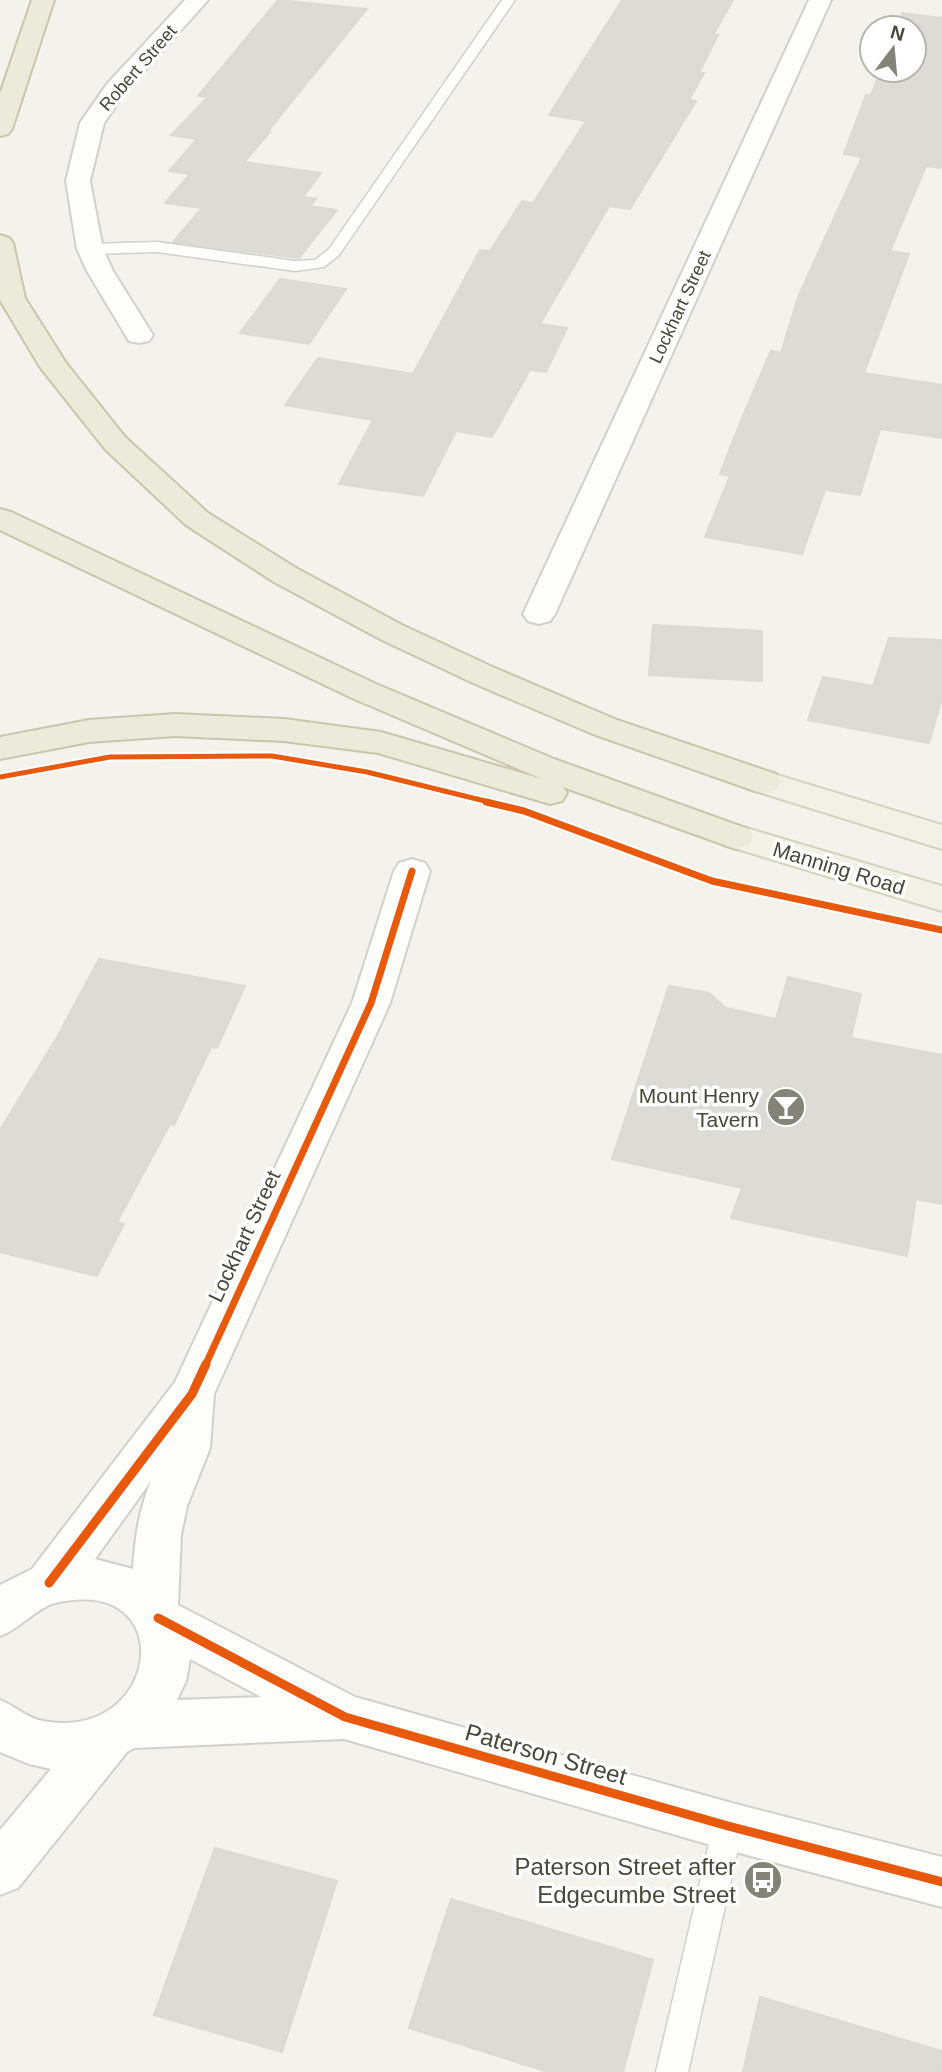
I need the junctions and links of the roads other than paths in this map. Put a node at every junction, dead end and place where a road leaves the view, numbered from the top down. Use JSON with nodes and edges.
{"nodes":[{"id":1,"x":43,"y":0,"type":"edge"},
{"id":2,"x":197,"y":0,"type":"edge"},
{"id":3,"x":509,"y":0,"type":"edge"},
{"id":4,"x":820,"y":0,"type":"edge"},
{"id":5,"x":0,"y":129,"type":"edge"},
{"id":6,"x":0,"y":243,"type":"edge"},
{"id":7,"x":90,"y":249,"type":"junction"},
{"id":8,"x":139,"y":335,"type":"dead end"},
{"id":9,"x":6,"y":521,"type":"edge"},
{"id":10,"x":539,"y":614,"type":"dead end"},
{"id":11,"x":0,"y":748,"type":"edge"},
{"id":12,"x":764,"y":782,"type":"joint"},
{"id":13,"x":736,"y":837,"type":"junction"},
{"id":14,"x":942,"y":837,"type":"edge"},
{"id":15,"x":412,"y":871,"type":"dead end"},
{"id":16,"x":942,"y":899,"type":"edge"},
{"id":17,"x":191,"y":1394,"type":"junction"},
{"id":18,"x":29,"y":1585,"type":"edge"},
{"id":19,"x":0,"y":1615,"type":"edge"},
{"id":20,"x":156,"y":1615,"type":"junction"},
{"id":21,"x":345,"y":1717,"type":"junction"},
{"id":22,"x":0,"y":1723,"type":"edge"},
{"id":23,"x":119,"y":1730,"type":"junction"},
{"id":24,"x":728,"y":1826,"type":"junction"},
{"id":25,"x":0,"y":1870,"type":"edge"},
{"id":26,"x":942,"y":1882,"type":"edge"},
{"id":27,"x":672,"y":2072,"type":"edge"}],
"edges":[{"from":1,"to":5,"type":"highway"},
{"from":2,"to":7,"type":"street","name":"Robert Street"},
{"from":3,"to":7,"type":"lane"},
{"from":4,"to":10,"type":"street","name":"Lockhart Street"},
{"from":6,"to":12,"type":"highway"},
{"from":7,"to":8,"type":"street","name":"Robert Street"},
{"from":9,"to":13,"type":"highway"},
{"from":11,"to":13,"type":"highway"},
{"from":12,"to":14,"type":"main road"},
{"from":13,"to":16,"type":"main road","name":"Manning Road"},
{"from":15,"to":17,"type":"street","name":"Lockhart Street"},
{"from":17,"to":18,"type":"street","name":"Lockhart Street"},
{"from":17,"to":20,"type":"street","name":"Lockhart Street"},
{"from":18,"to":19,"type":"street"},
{"from":18,"to":20,"type":"street","name":"Paterson Street"},
{"from":20,"to":21,"type":"street","name":"Paterson Street"},
{"from":20,"to":23,"type":"street","name":"Lockhart Street"},
{"from":21,"to":23,"type":"street","name":"Paterson Street"},
{"from":21,"to":24,"type":"street","name":"Paterson Street"},
{"from":22,"to":23,"type":"street","name":"Paterson Street"},
{"from":23,"to":25,"type":"street"},
{"from":24,"to":26,"type":"street","name":"Paterson Street"},
{"from":24,"to":27,"type":"lane"}]}
